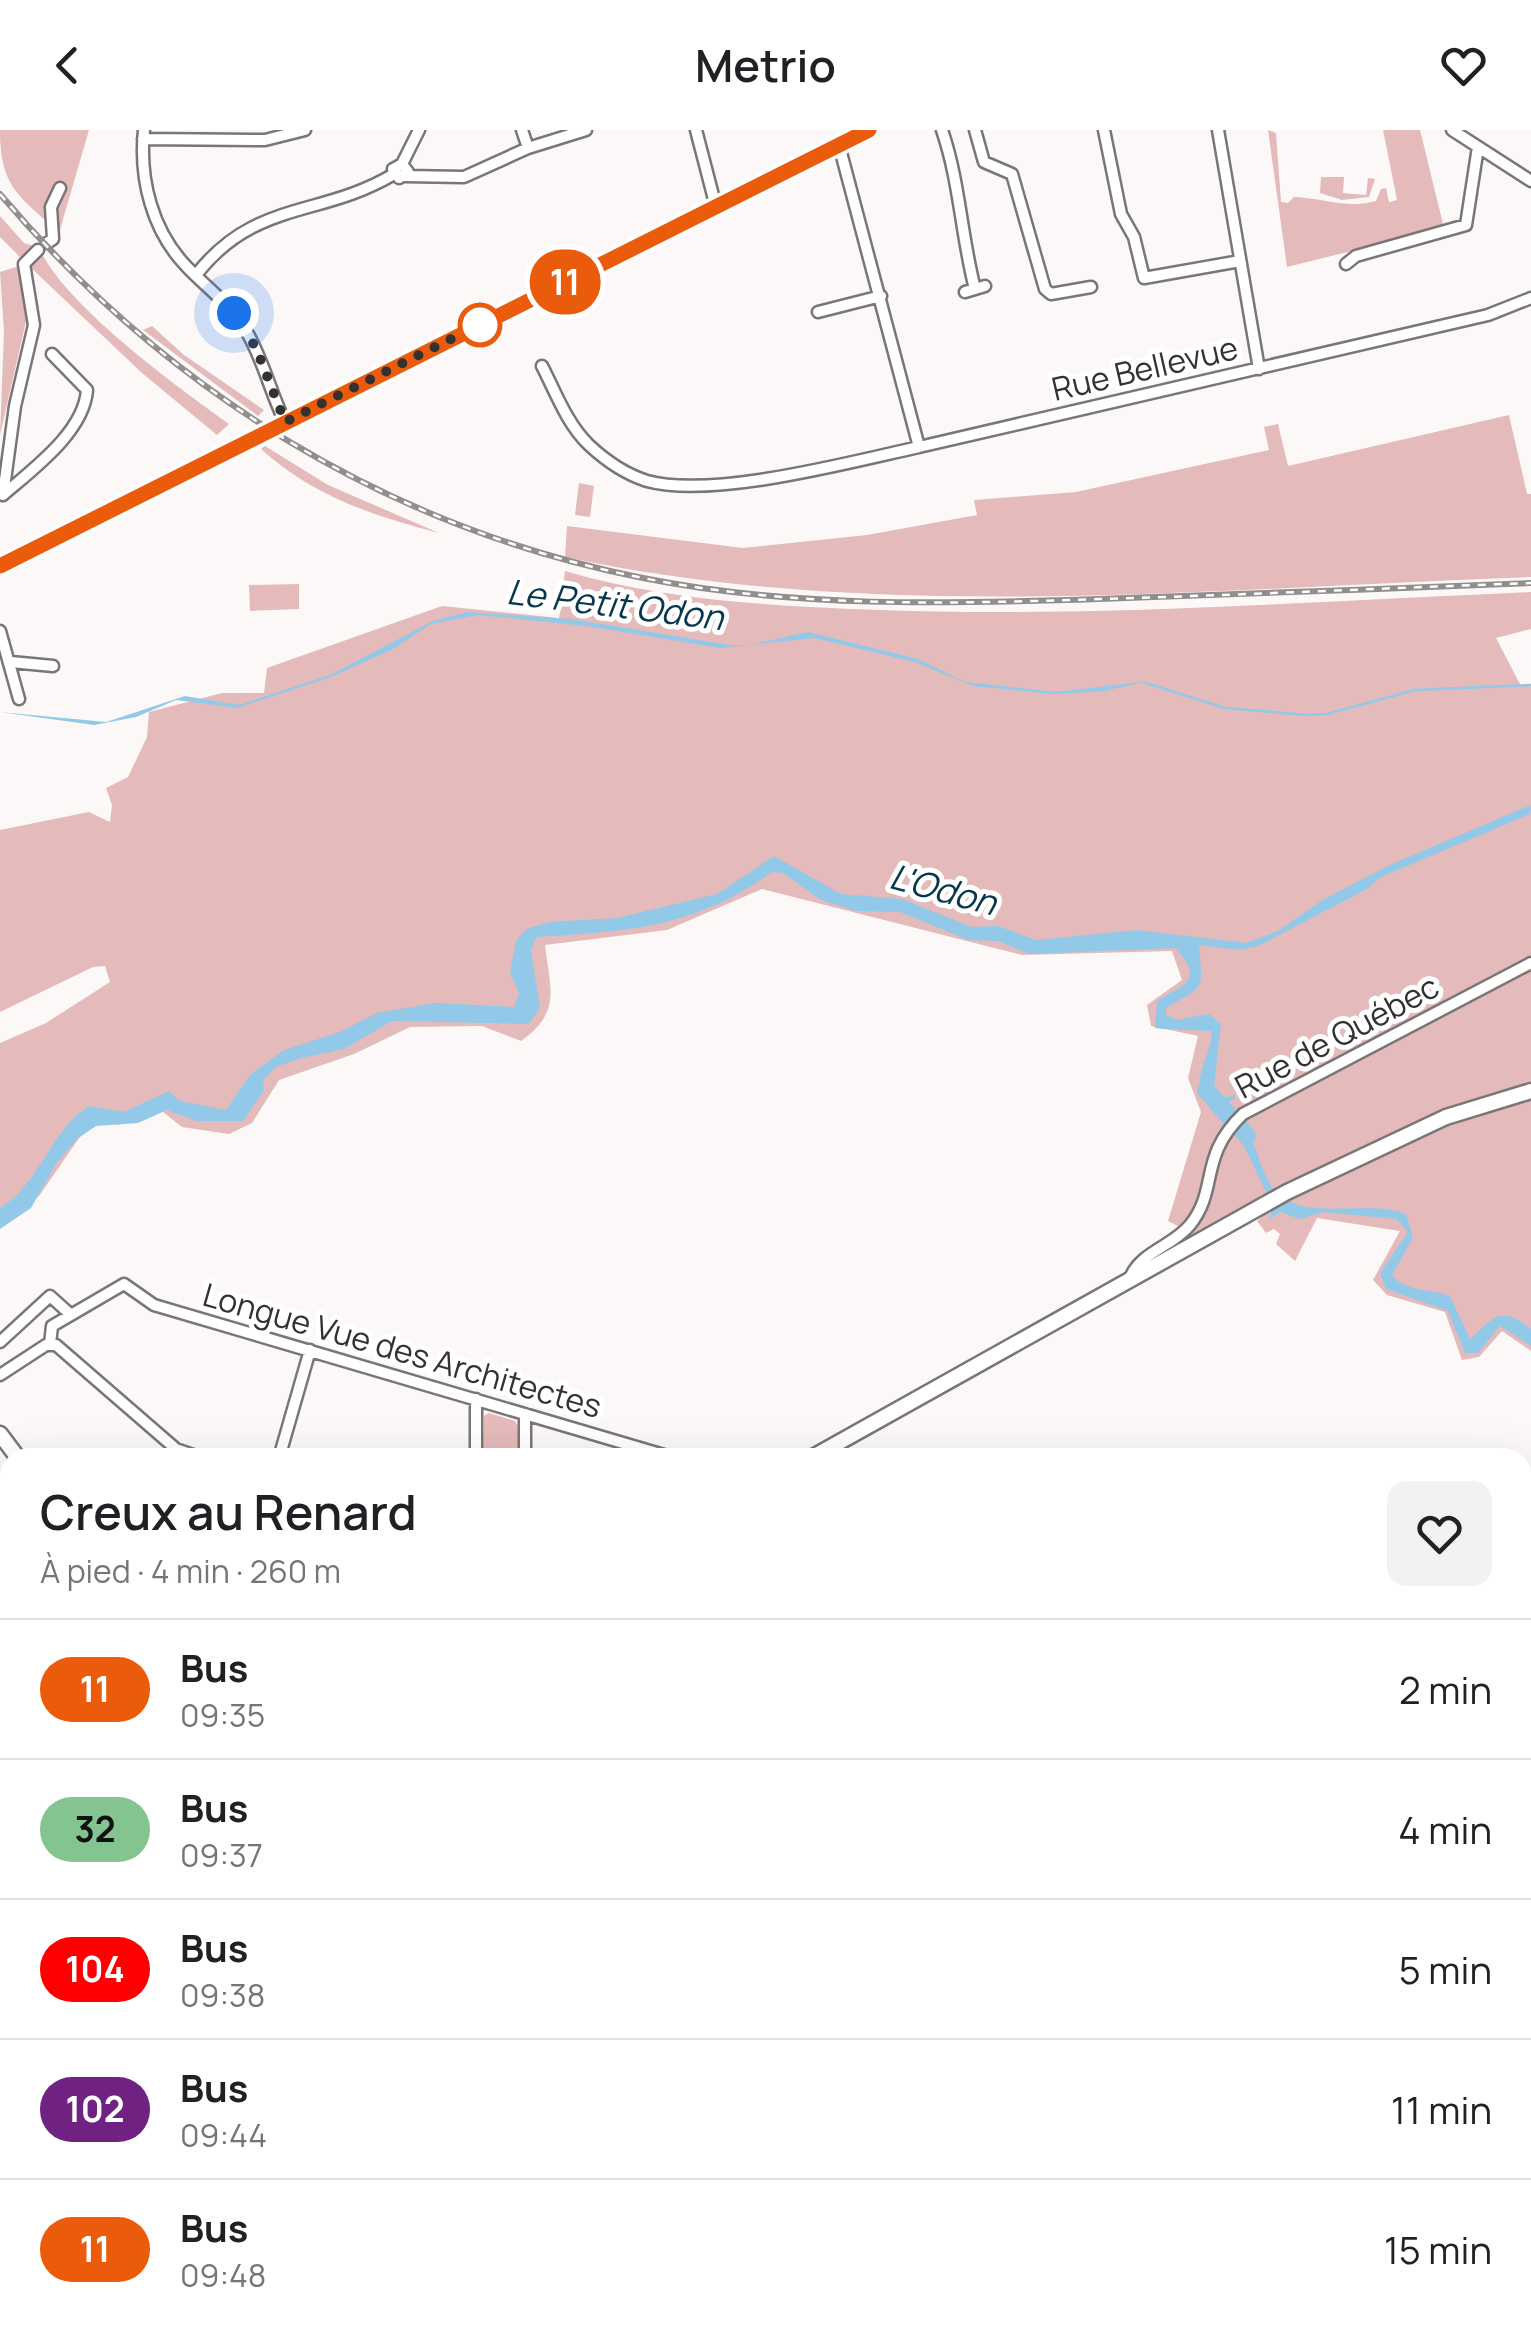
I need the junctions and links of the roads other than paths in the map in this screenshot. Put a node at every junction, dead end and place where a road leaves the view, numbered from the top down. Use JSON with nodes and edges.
{"nodes":[{"id":1,"x":305,"y":130,"type":"edge"},
{"id":2,"x":419,"y":130,"type":"edge"},
{"id":3,"x":522,"y":130,"type":"edge"},
{"id":4,"x":586,"y":130,"type":"edge"},
{"id":5,"x":696,"y":130,"type":"edge"},
{"id":6,"x":869,"y":130,"type":"edge"},
{"id":7,"x":942,"y":130,"type":"edge"},
{"id":8,"x":974,"y":130,"type":"edge"},
{"id":9,"x":1104,"y":130,"type":"edge"},
{"id":10,"x":1218,"y":130,"type":"edge"},
{"id":11,"x":1452,"y":130,"type":"edge"},
{"id":12,"x":144,"y":134,"type":"edge"},
{"id":13,"x":235,"y":135,"type":"edge"},
{"id":14,"x":839,"y":145,"type":"junction"},
{"id":15,"x":1478,"y":147,"type":"junction"},
{"id":16,"x":528,"y":148,"type":"junction"},
{"id":17,"x":400,"y":175,"type":"junction"},
{"id":18,"x":1531,"y":182,"type":"edge"},
{"id":19,"x":60,"y":188,"type":"dead end"},
{"id":20,"x":716,"y":207,"type":"junction"},
{"id":21,"x":1240,"y":261,"type":"junction"},
{"id":22,"x":1346,"y":264,"type":"dead end"},
{"id":23,"x":196,"y":275,"type":"junction"},
{"id":24,"x":1091,"y":287,"type":"dead end"},
{"id":25,"x":975,"y":289,"type":"dead end"},
{"id":26,"x":881,"y":296,"type":"junction"},
{"id":27,"x":1531,"y":298,"type":"edge"},
{"id":28,"x":818,"y":312,"type":"dead end"},
{"id":29,"x":52,"y":354,"type":"dead end"},
{"id":30,"x":542,"y":366,"type":"dead end"},
{"id":31,"x":1259,"y":369,"type":"junction"},
{"id":32,"x":281,"y":424,"type":"junction"},
{"id":33,"x":919,"y":447,"type":"junction"},
{"id":34,"x":2,"y":497,"type":"edge"},
{"id":35,"x":0,"y":566,"type":"edge"},
{"id":36,"x":0,"y":631,"type":"edge"},
{"id":37,"x":10,"y":662,"type":"junction"},
{"id":38,"x":52,"y":666,"type":"dead end"},
{"id":39,"x":19,"y":700,"type":"dead end"},
{"id":40,"x":1531,"y":963,"type":"edge"},
{"id":41,"x":1531,"y":1091,"type":"edge"},
{"id":42,"x":1131,"y":1276,"type":"junction"},
{"id":43,"x":70,"y":1314,"type":"junction"},
{"id":44,"x":0,"y":1342,"type":"edge"},
{"id":45,"x":50,"y":1344,"type":"junction"},
{"id":46,"x":310,"y":1350,"type":"junction"},
{"id":47,"x":0,"y":1375,"type":"edge"},
{"id":48,"x":476,"y":1399,"type":"junction"},
{"id":49,"x":525,"y":1414,"type":"junction"},
{"id":50,"x":175,"y":1448,"type":"edge"},
{"id":51,"x":282,"y":1448,"type":"edge"},
{"id":52,"x":476,"y":1448,"type":"edge"},
{"id":53,"x":525,"y":1448,"type":"edge"},
{"id":54,"x":640,"y":1448,"type":"edge"},
{"id":55,"x":829,"y":1448,"type":"edge"}],
"edges":[{"from":1,"to":13,"type":"street"},
{"from":2,"to":17,"type":"street"},
{"from":3,"to":16,"type":"street"},
{"from":4,"to":16,"type":"street"},
{"from":5,"to":20,"type":"street"},
{"from":6,"to":14,"type":"main road"},
{"from":7,"to":25,"type":"street"},
{"from":8,"to":24,"type":"street"},
{"from":9,"to":21,"type":"street"},
{"from":10,"to":21,"type":"street"},
{"from":11,"to":15,"type":"street"},
{"from":12,"to":13,"type":"street"},
{"from":12,"to":23,"type":"street"},
{"from":14,"to":20,"type":"main road"},
{"from":14,"to":26,"type":"street"},
{"from":15,"to":18,"type":"street"},
{"from":15,"to":22,"type":"street"},
{"from":16,"to":17,"type":"street"},
{"from":17,"to":23,"type":"street"},
{"from":19,"to":34,"type":"street"},
{"from":20,"to":32,"type":"main road"},
{"from":21,"to":31,"type":"street"},
{"from":23,"to":32,"type":"street"},
{"from":26,"to":28,"type":"street"},
{"from":26,"to":33,"type":"street"},
{"from":27,"to":31,"type":"street","name":"Rue Bellevue"},
{"from":29,"to":34,"type":"street"},
{"from":30,"to":33,"type":"street","name":"Rue Bellevue"},
{"from":31,"to":33,"type":"street","name":"Rue Bellevue"},
{"from":32,"to":35,"type":"main road","bridge":true},
{"from":36,"to":37,"type":"street"},
{"from":37,"to":38,"type":"street"},
{"from":37,"to":39,"type":"street"},
{"from":40,"to":42,"type":"street","name":"Rue de Québec"},
{"from":41,"to":42,"type":"main road"},
{"from":42,"to":55,"type":"main road"},
{"from":43,"to":44,"type":"street"},
{"from":43,"to":45,"type":"street"},
{"from":43,"to":46,"type":"street","name":"Longue Vue des Architectes"},
{"from":45,"to":47,"type":"street"},
{"from":45,"to":50,"type":"street"},
{"from":46,"to":48,"type":"street","name":"Longue Vue des Architectes"},
{"from":46,"to":51,"type":"street"},
{"from":48,"to":49,"type":"street","name":"Longue Vue des Architectes"},
{"from":48,"to":52,"type":"street"},
{"from":49,"to":53,"type":"street"},
{"from":49,"to":54,"type":"street","name":"Longue Vue des Architectes"}]}
